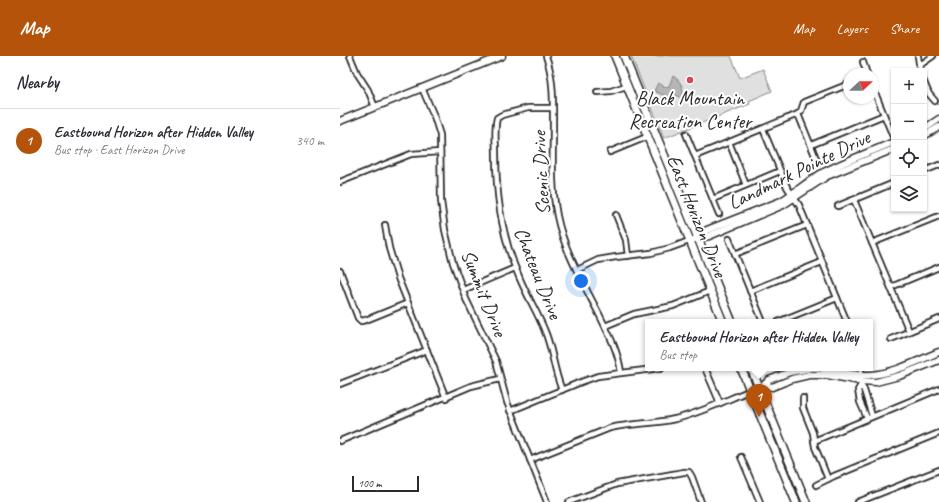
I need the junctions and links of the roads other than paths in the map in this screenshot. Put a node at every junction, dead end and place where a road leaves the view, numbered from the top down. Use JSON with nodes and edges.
{"nodes":[{"id":1,"x":502,"y":56,"type":"edge"},
{"id":2,"x":546,"y":56,"type":"edge"},
{"id":3,"x":615,"y":56,"type":"edge"},
{"id":4,"x":624,"y":56,"type":"edge"},
{"id":5,"x":918,"y":56,"type":"edge"},
{"id":6,"x":933,"y":56,"type":"edge"},
{"id":7,"x":353,"y":57,"type":"edge"},
{"id":8,"x":862,"y":62,"type":"dead end"},
{"id":9,"x":920,"y":65,"type":"joint"},
{"id":10,"x":865,"y":68,"type":"edge"},
{"id":11,"x":626,"y":86,"type":"junction"},
{"id":12,"x":843,"y":86,"type":"edge"},
{"id":13,"x":422,"y":88,"type":"junction"},
{"id":14,"x":927,"y":89,"type":"edge"},
{"id":15,"x":597,"y":92,"type":"dead end"},
{"id":16,"x":935,"y":100,"type":"dead end"},
{"id":17,"x":879,"y":103,"type":"edge"},
{"id":18,"x":375,"y":107,"type":"junction"},
{"id":19,"x":553,"y":108,"type":"junction"},
{"id":20,"x":798,"y":114,"type":"junction"},
{"id":21,"x":884,"y":115,"type":"junction"},
{"id":22,"x":340,"y":121,"type":"edge"},
{"id":23,"x":938,"y":123,"type":"edge"},
{"id":24,"x":927,"y":128,"type":"edge"},
{"id":25,"x":763,"y":129,"type":"junction"},
{"id":26,"x":927,"y":133,"type":"edge"},
{"id":27,"x":656,"y":134,"type":"junction"},
{"id":28,"x":686,"y":134,"type":"dead end"},
{"id":29,"x":647,"y":136,"type":"junction"},
{"id":30,"x":894,"y":140,"type":"edge"},
{"id":31,"x":729,"y":142,"type":"junction"},
{"id":32,"x":891,"y":142,"type":"edge"},
{"id":33,"x":811,"y":145,"type":"junction"},
{"id":34,"x":891,"y":150,"type":"edge"},
{"id":35,"x":440,"y":152,"type":"junction"},
{"id":36,"x":610,"y":152,"type":"dead end"},
{"id":37,"x":695,"y":156,"type":"junction"},
{"id":38,"x":818,"y":164,"type":"dead end"},
{"id":39,"x":939,"y":165,"type":"edge"},
{"id":40,"x":927,"y":170,"type":"edge"},
{"id":41,"x":780,"y":171,"type":"junction"},
{"id":42,"x":340,"y":182,"type":"edge"},
{"id":43,"x":891,"y":184,"type":"edge"},
{"id":44,"x":746,"y":185,"type":"junction"},
{"id":45,"x":793,"y":196,"type":"junction"},
{"id":46,"x":712,"y":199,"type":"junction"},
{"id":47,"x":854,"y":200,"type":"junction"},
{"id":48,"x":838,"y":206,"type":"dead end"},
{"id":49,"x":719,"y":214,"type":"dead end"},
{"id":50,"x":616,"y":215,"type":"dead end"},
{"id":51,"x":939,"y":216,"type":"edge"},
{"id":52,"x":385,"y":225,"type":"dead end"},
{"id":53,"x":807,"y":225,"type":"junction"},
{"id":54,"x":698,"y":237,"type":"junction"},
{"id":55,"x":729,"y":239,"type":"dead end"},
{"id":56,"x":689,"y":241,"type":"junction"},
{"id":57,"x":872,"y":243,"type":"junction"},
{"id":58,"x":735,"y":254,"type":"junction"},
{"id":59,"x":628,"y":256,"type":"junction"},
{"id":60,"x":822,"y":262,"type":"junction"},
{"id":61,"x":939,"y":267,"type":"edge"},
{"id":62,"x":515,"y":268,"type":"junction"},
{"id":63,"x":577,"y":270,"type":"junction"},
{"id":64,"x":340,"y":271,"type":"edge"},
{"id":65,"x":891,"y":287,"type":"junction"},
{"id":66,"x":463,"y":290,"type":"junction"},
{"id":67,"x":710,"y":291,"type":"junction"},
{"id":68,"x":750,"y":291,"type":"junction"},
{"id":69,"x":837,"y":298,"type":"junction"},
{"id":70,"x":408,"y":303,"type":"junction"},
{"id":71,"x":722,"y":319,"type":"edge"},
{"id":72,"x":731,"y":319,"type":"edge"},
{"id":73,"x":762,"y":319,"type":"edge"},
{"id":74,"x":785,"y":319,"type":"edge"},
{"id":75,"x":846,"y":319,"type":"edge"},
{"id":76,"x":939,"y":319,"type":"edge"},
{"id":77,"x":605,"y":326,"type":"junction"},
{"id":78,"x":909,"y":332,"type":"junction"},
{"id":79,"x":891,"y":339,"type":"dead end"},
{"id":80,"x":427,"y":350,"type":"junction"},
{"id":81,"x":939,"y":352,"type":"edge"},
{"id":82,"x":939,"y":360,"type":"edge"},
{"id":83,"x":645,"y":371,"type":"edge"},
{"id":84,"x":706,"y":371,"type":"edge"},
{"id":85,"x":743,"y":371,"type":"edge"},
{"id":86,"x":753,"y":371,"type":"edge"},
{"id":87,"x":796,"y":371,"type":"edge"},
{"id":88,"x":829,"y":371,"type":"edge"},
{"id":89,"x":621,"y":372,"type":"junction"},
{"id":90,"x":861,"y":377,"type":"edge"},
{"id":91,"x":500,"y":379,"type":"junction"},
{"id":92,"x":340,"y":384,"type":"edge"},
{"id":93,"x":761,"y":386,"type":"junction"},
{"id":94,"x":939,"y":389,"type":"edge"},
{"id":95,"x":562,"y":390,"type":"junction"},
{"id":96,"x":751,"y":390,"type":"junction"},
{"id":97,"x":446,"y":398,"type":"junction"},
{"id":98,"x":803,"y":398,"type":"dead end"},
{"id":99,"x":720,"y":403,"type":"junction"},
{"id":100,"x":510,"y":411,"type":"junction"},
{"id":101,"x":869,"y":417,"type":"junction"},
{"id":102,"x":939,"y":433,"type":"edge"},
{"id":103,"x":340,"y":440,"type":"edge"},
{"id":104,"x":814,"y":441,"type":"junction"},
{"id":105,"x":741,"y":457,"type":"dead end"},
{"id":106,"x":530,"y":460,"type":"junction"},
{"id":107,"x":939,"y":470,"type":"edge"},
{"id":108,"x":828,"y":479,"type":"junction"},
{"id":109,"x":788,"y":483,"type":"junction"},
{"id":110,"x":816,"y":485,"type":"dead end"},
{"id":111,"x":547,"y":502,"type":"edge"},
{"id":112,"x":569,"y":502,"type":"edge"},
{"id":113,"x":702,"y":502,"type":"edge"},
{"id":114,"x":760,"y":502,"type":"edge"},
{"id":115,"x":796,"y":502,"type":"edge"},
{"id":116,"x":801,"y":502,"type":"edge"},
{"id":117,"x":806,"y":502,"type":"edge"},
{"id":118,"x":858,"y":502,"type":"edge"}],
"edges":[{"from":1,"to":13,"type":"street"},
{"from":2,"to":19,"type":"street","name":"Scenic Drive"},
{"from":3,"to":11,"type":"main road","name":"East Horizon Drive"},
{"from":4,"to":27,"type":"main road","name":"East Horizon Drive"},
{"from":5,"to":9,"type":"street"},
{"from":6,"to":9,"type":"street"},
{"from":7,"to":18,"type":"street"},
{"from":8,"to":10,"type":"street"},
{"from":11,"to":15,"type":"street"},
{"from":11,"to":29,"type":"main road","name":"East Horizon Drive"},
{"from":12,"to":20,"type":"street"},
{"from":13,"to":18,"type":"street"},
{"from":13,"to":35,"type":"street","name":"Summit Drive"},
{"from":14,"to":16,"type":"street"},
{"from":17,"to":21,"type":"street"},
{"from":18,"to":22,"type":"street"},
{"from":19,"to":62,"type":"street","name":"Chateau Drive"},
{"from":19,"to":63,"type":"street","name":"Scenic Drive"},
{"from":20,"to":25,"type":"street"},
{"from":20,"to":33,"type":"street"},
{"from":21,"to":30,"type":"street"},
{"from":21,"to":33,"type":"street"},
{"from":23,"to":24,"type":"street"},
{"from":23,"to":26,"type":"street"},
{"from":25,"to":31,"type":"street"},
{"from":25,"to":41,"type":"street"},
{"from":27,"to":29,"type":"street"},
{"from":27,"to":54,"type":"main road","name":"East Horizon Drive"},
{"from":28,"to":37,"type":"street"},
{"from":29,"to":36,"type":"street"},
{"from":29,"to":56,"type":"main road","name":"East Horizon Drive"},
{"from":31,"to":37,"type":"street"},
{"from":31,"to":44,"type":"street"},
{"from":32,"to":45,"type":"street","name":"Landmark Pointe Drive"},
{"from":33,"to":38,"type":"street"},
{"from":34,"to":45,"type":"street","name":"Landmark Pointe Drive"},
{"from":35,"to":42,"type":"street"},
{"from":35,"to":66,"type":"street","name":"Summit Drive"},
{"from":37,"to":46,"type":"street"},
{"from":39,"to":40,"type":"street"},
{"from":41,"to":44,"type":"street"},
{"from":41,"to":45,"type":"street"},
{"from":43,"to":47,"type":"street"},
{"from":44,"to":46,"type":"street"},
{"from":45,"to":53,"type":"street"},
{"from":45,"to":54,"type":"street","name":"Landmark Pointe Drive"},
{"from":46,"to":49,"type":"street"},
{"from":47,"to":48,"type":"street"},
{"from":47,"to":57,"type":"street"},
{"from":50,"to":59,"type":"street"},
{"from":51,"to":57,"type":"street"},
{"from":52,"to":70,"type":"street"},
{"from":53,"to":58,"type":"street"},
{"from":53,"to":60,"type":"street"},
{"from":54,"to":56,"type":"street","name":"Landmark Pointe Drive"},
{"from":54,"to":72,"type":"main road","name":"East Horizon Drive"},
{"from":55,"to":58,"type":"street"},
{"from":56,"to":59,"type":"street"},
{"from":56,"to":67,"type":"main road","name":"East Horizon Drive"},
{"from":57,"to":65,"type":"street"},
{"from":58,"to":68,"type":"street"},
{"from":59,"to":63,"type":"street"},
{"from":60,"to":68,"type":"street"},
{"from":60,"to":69,"type":"street"},
{"from":61,"to":65,"type":"street"},
{"from":62,"to":66,"type":"street"},
{"from":62,"to":95,"type":"street","name":"Chateau Drive"},
{"from":63,"to":77,"type":"street","name":"Scenic Drive"},
{"from":64,"to":70,"type":"street"},
{"from":65,"to":78,"type":"street"},
{"from":66,"to":91,"type":"street","name":"Summit Drive"},
{"from":67,"to":71,"type":"main road","name":"East Horizon Drive"},
{"from":67,"to":77,"type":"street"},
{"from":68,"to":73,"type":"street"},
{"from":69,"to":74,"type":"street"},
{"from":69,"to":75,"type":"street"},
{"from":70,"to":80,"type":"street"},
{"from":76,"to":78,"type":"street"},
{"from":77,"to":89,"type":"street","name":"Scenic Drive"},
{"from":78,"to":79,"type":"street"},
{"from":80,"to":92,"type":"street"},
{"from":80,"to":97,"type":"street"},
{"from":81,"to":90,"type":"street"},
{"from":82,"to":90,"type":"street"},
{"from":83,"to":89,"type":"street"},
{"from":84,"to":99,"type":"street"},
{"from":85,"to":96,"type":"main road"},
{"from":86,"to":93,"type":"main road"},
{"from":87,"to":93,"type":"street"},
{"from":88,"to":90,"type":"street"},
{"from":89,"to":95,"type":"street"},
{"from":90,"to":93,"type":"street"},
{"from":90,"to":101,"type":"street"},
{"from":91,"to":97,"type":"street"},
{"from":91,"to":100,"type":"street","name":"Summit Drive"},
{"from":93,"to":96,"type":"street"},
{"from":93,"to":117,"type":"main road"},
{"from":94,"to":101,"type":"street"},
{"from":95,"to":100,"type":"street"},
{"from":96,"to":99,"type":"street"},
{"from":96,"to":109,"type":"main road"},
{"from":97,"to":103,"type":"street"},
{"from":98,"to":104,"type":"street"},
{"from":99,"to":106,"type":"street"},
{"from":100,"to":106,"type":"street","name":"Summit Drive"},
{"from":101,"to":104,"type":"street"},
{"from":102,"to":108,"type":"street"},
{"from":104,"to":108,"type":"street"},
{"from":105,"to":114,"type":"street"},
{"from":106,"to":111,"type":"street","name":"Summit Drive"},
{"from":107,"to":118,"type":"street"},
{"from":108,"to":110,"type":"street"},
{"from":109,"to":115,"type":"main road"},
{"from":109,"to":116,"type":"main road"},
{"from":112,"to":113,"type":"street"}]}
